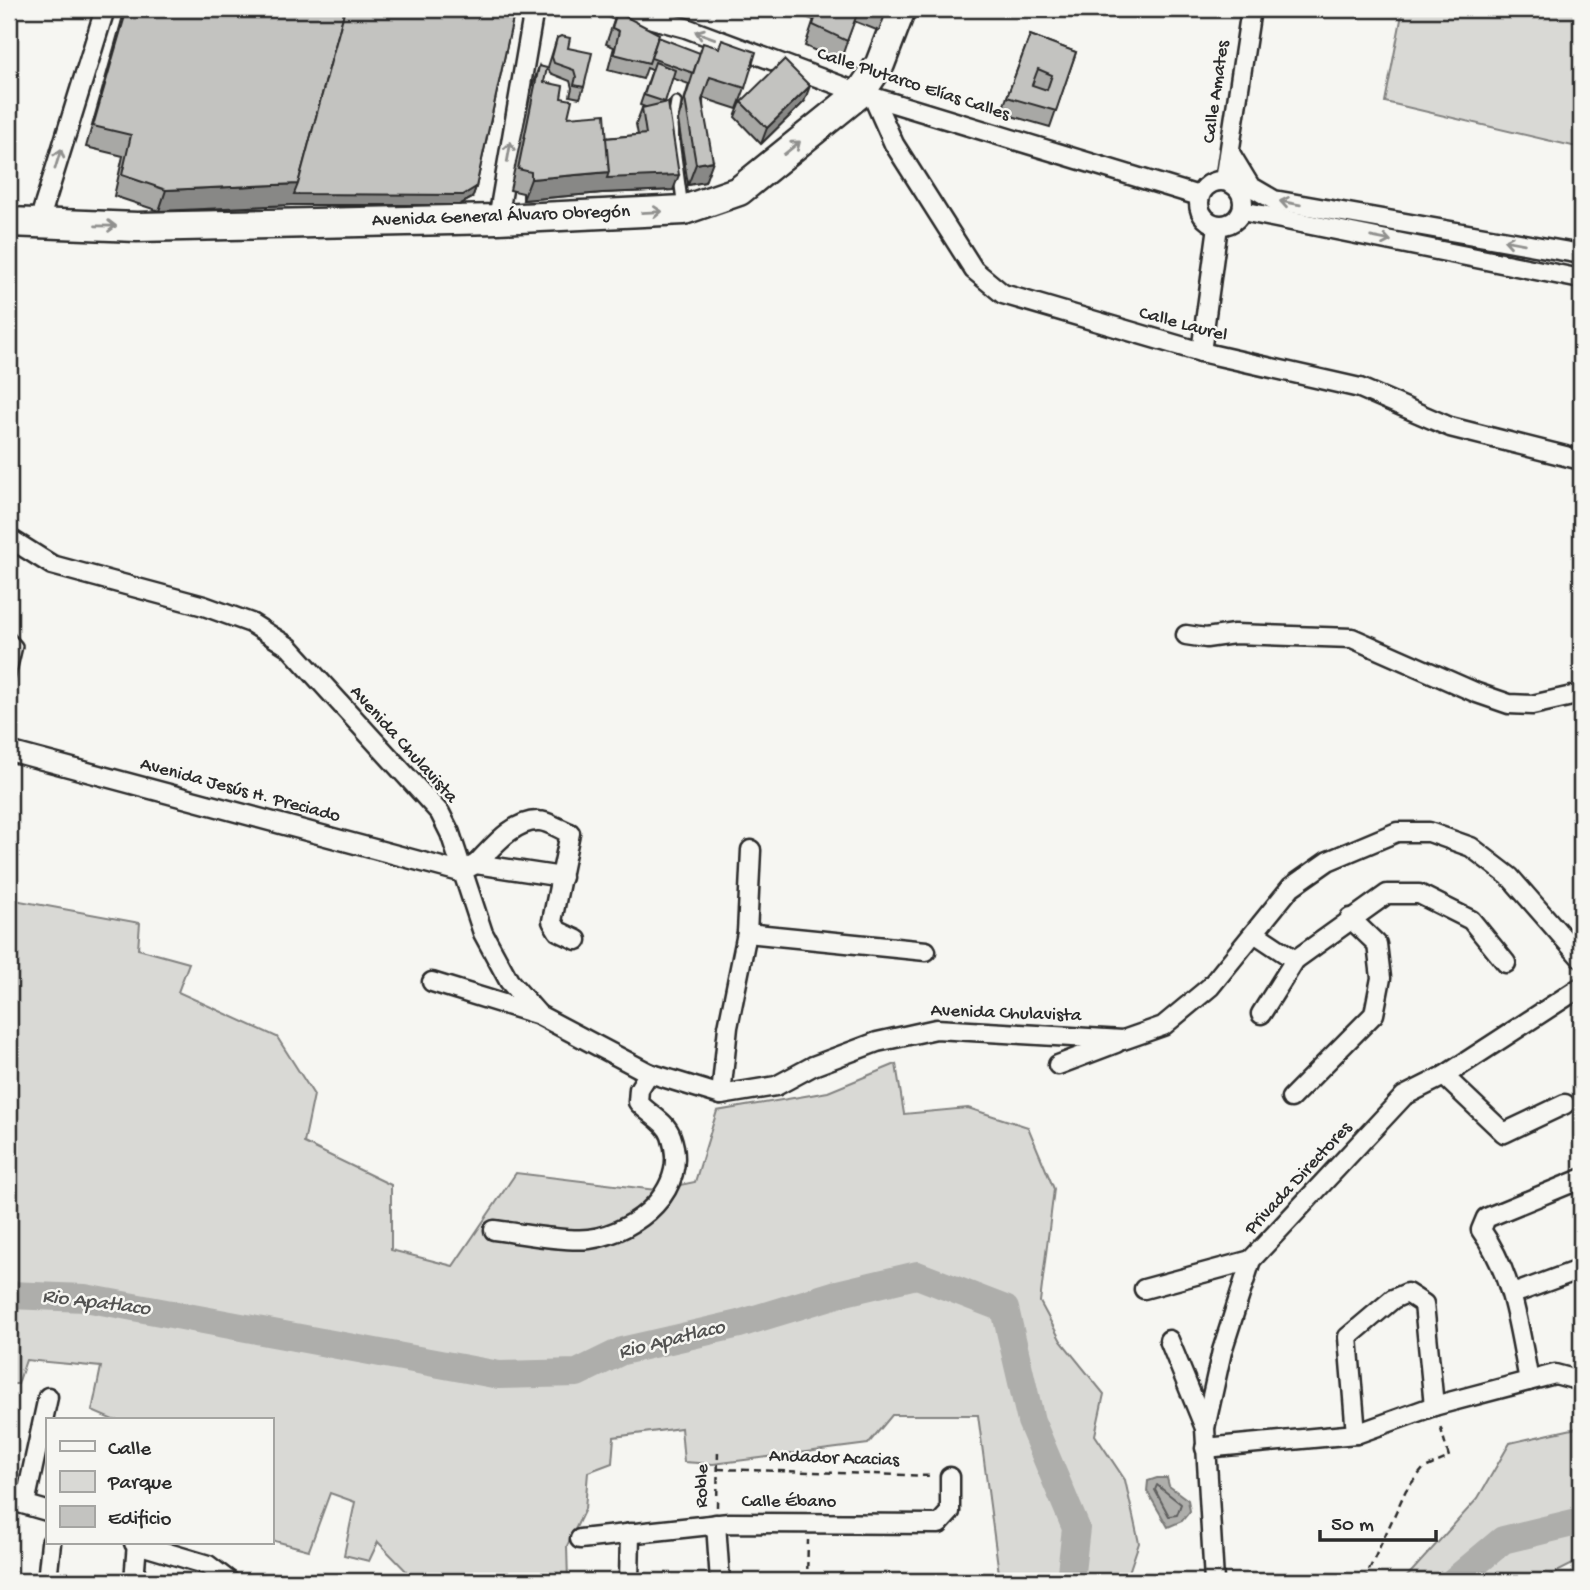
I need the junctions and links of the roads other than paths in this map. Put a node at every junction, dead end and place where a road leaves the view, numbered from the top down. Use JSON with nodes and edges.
{"nodes":[{"id":1,"x":105,"y":9,"type":"edge"},
{"id":2,"x":534,"y":9,"type":"edge"},
{"id":3,"x":615,"y":9,"type":"edge"},
{"id":4,"x":901,"y":9,"type":"edge"},
{"id":5,"x":1251,"y":9,"type":"edge"},
{"id":6,"x":867,"y":95,"type":"junction"},
{"id":7,"x":676,"y":102,"type":"dead end"},
{"id":8,"x":1230,"y":153,"type":"junction"},
{"id":9,"x":1224,"y":181,"type":"junction"},
{"id":10,"x":1199,"y":196,"type":"junction"},
{"id":11,"x":684,"y":211,"type":"junction"},
{"id":12,"x":1242,"y":211,"type":"junction"},
{"id":13,"x":498,"y":219,"type":"junction"},
{"id":14,"x":9,"y":222,"type":"edge"},
{"id":15,"x":38,"y":225,"type":"junction"},
{"id":16,"x":1218,"y":226,"type":"junction"},
{"id":17,"x":1581,"y":254,"type":"edge"},
{"id":18,"x":1581,"y":279,"type":"edge"},
{"id":19,"x":1202,"y":352,"type":"junction"},
{"id":20,"x":1581,"y":460,"type":"edge"},
{"id":21,"x":9,"y":538,"type":"edge"},
{"id":22,"x":1186,"y":635,"type":"dead end"},
{"id":23,"x":9,"y":637,"type":"edge"},
{"id":24,"x":11,"y":665,"type":"edge"},
{"id":25,"x":9,"y":680,"type":"edge"},
{"id":26,"x":1581,"y":694,"type":"edge"},
{"id":27,"x":9,"y":751,"type":"edge"},
{"id":28,"x":751,"y":850,"type":"dead end"},
{"id":29,"x":468,"y":868,"type":"junction"},
{"id":30,"x":562,"y":877,"type":"junction"},
{"id":31,"x":1350,"y":918,"type":"junction"},
{"id":32,"x":747,"y":933,"type":"junction"},
{"id":33,"x":1256,"y":934,"type":"junction"},
{"id":34,"x":577,"y":940,"type":"dead end"},
{"id":35,"x":926,"y":951,"type":"dead end"},
{"id":36,"x":1581,"y":958,"type":"edge"},
{"id":37,"x":1295,"y":960,"type":"junction"},
{"id":38,"x":1506,"y":963,"type":"dead end"},
{"id":39,"x":432,"y":982,"type":"dead end"},
{"id":40,"x":1580,"y":989,"type":"edge"},
{"id":41,"x":1261,"y":1014,"type":"dead end"},
{"id":42,"x":539,"y":1015,"type":"junction"},
{"id":43,"x":1123,"y":1040,"type":"junction"},
{"id":44,"x":1058,"y":1065,"type":"dead end"},
{"id":45,"x":649,"y":1073,"type":"junction"},
{"id":46,"x":1444,"y":1076,"type":"junction"},
{"id":47,"x":722,"y":1095,"type":"junction"},
{"id":48,"x":1291,"y":1098,"type":"dead end"},
{"id":49,"x":1565,"y":1104,"type":"dead end"},
{"id":50,"x":1581,"y":1178,"type":"edge"},
{"id":51,"x":494,"y":1230,"type":"dead end"},
{"id":52,"x":1251,"y":1260,"type":"junction"},
{"id":53,"x":1581,"y":1269,"type":"edge"},
{"id":54,"x":1144,"y":1289,"type":"dead end"},
{"id":55,"x":1513,"y":1294,"type":"junction"},
{"id":56,"x":1169,"y":1340,"type":"dead end"},
{"id":57,"x":1529,"y":1381,"type":"junction"},
{"id":58,"x":1581,"y":1381,"type":"edge"},
{"id":59,"x":48,"y":1397,"type":"dead end"},
{"id":60,"x":1434,"y":1406,"type":"junction"},
{"id":61,"x":1205,"y":1428,"type":"junction"},
{"id":62,"x":1356,"y":1434,"type":"junction"},
{"id":63,"x":1205,"y":1448,"type":"junction"},
{"id":64,"x":950,"y":1477,"type":"road end"},
{"id":65,"x":17,"y":1502,"type":"edge"},
{"id":66,"x":46,"y":1511,"type":"edge"},
{"id":67,"x":716,"y":1524,"type":"junction"},
{"id":68,"x":631,"y":1533,"type":"junction"},
{"id":69,"x":580,"y":1539,"type":"dead end"},
{"id":70,"x":51,"y":1544,"type":"edge"},
{"id":71,"x":136,"y":1544,"type":"edge"},
{"id":72,"x":139,"y":1544,"type":"edge"},
{"id":73,"x":47,"y":1581,"type":"edge"},
{"id":74,"x":134,"y":1581,"type":"edge"},
{"id":75,"x":229,"y":1581,"type":"edge"},
{"id":76,"x":629,"y":1581,"type":"edge"},
{"id":77,"x":720,"y":1581,"type":"edge"},
{"id":78,"x":1214,"y":1581,"type":"edge"}],
"edges":[{"from":15,"to":1,"type":"street","one_way":true},
{"from":13,"to":2,"type":"street","one_way":true},
{"from":6,"to":3,"type":"street","name":"Calle Plutarco Elías Calles","one_way":true},
{"from":4,"to":6,"type":"main road","name":"Avenida General Álvaro Obregón"},
{"from":5,"to":8,"type":"street","name":"Calle Amates"},
{"from":6,"to":10,"type":"street","name":"Calle Plutarco Elías Calles"},
{"from":11,"to":6,"type":"main road","name":"Avenida General Álvaro Obregón","one_way":true},
{"from":6,"to":19,"type":"street","name":"Calle Laurel"},
{"from":7,"to":11,"type":"lane"},
{"from":8,"to":9,"type":"street","name":"Calle Amates"},
{"from":17,"to":8,"type":"street","one_way":true},
{"from":9,"to":10,"type":"street"},
{"from":9,"to":12,"type":"street"},
{"from":10,"to":16,"type":"street"},
{"from":13,"to":11,"type":"main road","name":"Avenida General Álvaro Obregón","one_way":true},
{"from":12,"to":16,"type":"street"},
{"from":12,"to":18,"type":"street","one_way":true},
{"from":15,"to":13,"type":"main road","name":"Avenida General Álvaro Obregón","one_way":true},
{"from":14,"to":15,"type":"main road","name":"Avenida General Álvaro Obregón"},
{"from":16,"to":19,"type":"street"},
{"from":19,"to":20,"type":"street","name":"Calle Laurel"},
{"from":21,"to":29,"type":"street","name":"Avenida Chulavista"},
{"from":22,"to":26,"type":"street"},
{"from":23,"to":24,"type":"lane"},
{"from":24,"to":25,"type":"lane"},
{"from":27,"to":29,"type":"street","name":"Avenida Jesús H. Preciado"},
{"from":28,"to":32,"type":"street"},
{"from":29,"to":30,"type":"street","name":"Avenida Jesús H. Preciado"},
{"from":29,"to":30,"type":"street"},
{"from":29,"to":42,"type":"street","name":"Avenida Chulavista"},
{"from":30,"to":34,"type":"street"},
{"from":31,"to":37,"type":"street"},
{"from":31,"to":38,"type":"street"},
{"from":31,"to":48,"type":"street"},
{"from":32,"to":35,"type":"street"},
{"from":32,"to":47,"type":"street"},
{"from":33,"to":36,"type":"street","name":"Avenida Chulavista"},
{"from":33,"to":37,"type":"street"},
{"from":33,"to":43,"type":"street","name":"Avenida Chulavista"},
{"from":37,"to":41,"type":"street"},
{"from":39,"to":42,"type":"street"},
{"from":40,"to":46,"type":"street","name":"Privada Directores"},
{"from":42,"to":45,"type":"street","name":"Avenida Chulavista"},
{"from":43,"to":44,"type":"street"},
{"from":43,"to":47,"type":"street","name":"Avenida Chulavista"},
{"from":45,"to":47,"type":"street","name":"Avenida Chulavista"},
{"from":45,"to":51,"type":"street"},
{"from":46,"to":49,"type":"street"},
{"from":46,"to":52,"type":"street","name":"Privada Directores"},
{"from":50,"to":55,"type":"street"},
{"from":52,"to":54,"type":"street"},
{"from":52,"to":61,"type":"street","name":"Privada Directores"},
{"from":53,"to":55,"type":"street"},
{"from":55,"to":57,"type":"street"},
{"from":56,"to":61,"type":"street"},
{"from":57,"to":58,"type":"street"},
{"from":57,"to":60,"type":"street"},
{"from":59,"to":65,"type":"street"},
{"from":60,"to":62,"type":"street"},
{"from":60,"to":62,"type":"street"},
{"from":61,"to":63,"type":"street","name":"Privada Directores"},
{"from":62,"to":63,"type":"street"},
{"from":63,"to":78,"type":"street","name":"Privada Directores"},
{"from":64,"to":67,"type":"street","name":"Calle Ébano"},
{"from":65,"to":66,"type":"street"},
{"from":67,"to":68,"type":"street","name":"Calle Ébano"},
{"from":67,"to":77,"type":"street"},
{"from":68,"to":69,"type":"street","name":"Calle Ébano"},
{"from":68,"to":76,"type":"street"},
{"from":70,"to":73,"type":"street"},
{"from":71,"to":74,"type":"street"},
{"from":72,"to":75,"type":"street"}]}
